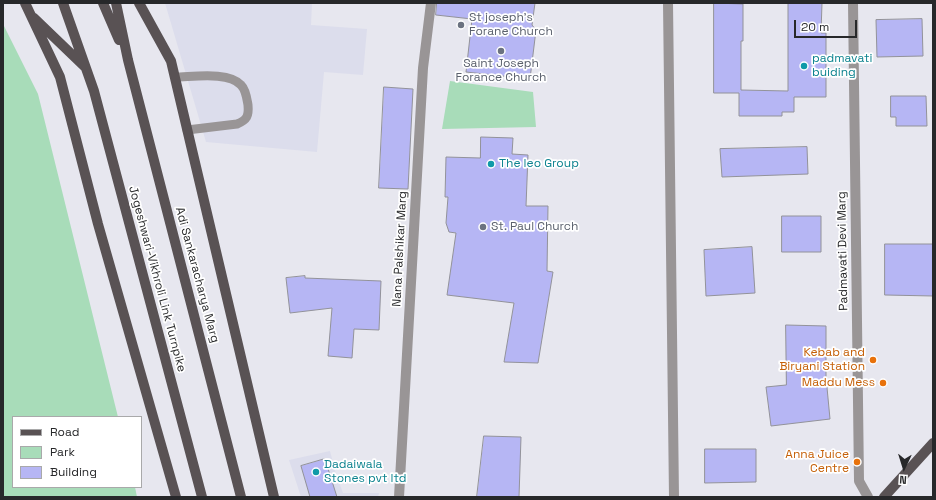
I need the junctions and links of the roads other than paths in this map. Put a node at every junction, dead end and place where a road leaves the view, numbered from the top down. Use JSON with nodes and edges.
{"nodes":[{"id":1,"x":25,"y":3,"type":"edge"},
{"id":2,"x":63,"y":3,"type":"edge"},
{"id":3,"x":103,"y":3,"type":"edge"},
{"id":4,"x":116,"y":3,"type":"edge"},
{"id":5,"x":140,"y":3,"type":"edge"},
{"id":6,"x":431,"y":3,"type":"edge"},
{"id":7,"x":668,"y":3,"type":"edge"},
{"id":8,"x":853,"y":3,"type":"edge"},
{"id":9,"x":30,"y":13,"type":"junction"},
{"id":10,"x":128,"y":60,"type":"junction"},
{"id":11,"x":86,"y":68,"type":"junction"},
{"id":12,"x":175,"y":78,"type":"junction"},
{"id":13,"x":187,"y":130,"type":"junction"},
{"id":14,"x":933,"y":443,"type":"edge"},
{"id":15,"x":176,"y":497,"type":"edge"},
{"id":16,"x":202,"y":497,"type":"edge"},
{"id":17,"x":241,"y":497,"type":"edge"},
{"id":18,"x":274,"y":497,"type":"edge"},
{"id":19,"x":399,"y":497,"type":"edge"},
{"id":20,"x":674,"y":497,"type":"edge"},
{"id":21,"x":868,"y":497,"type":"edge"},
{"id":22,"x":884,"y":497,"type":"edge"}],
"edges":[{"from":1,"to":9,"type":"main road"},
{"from":2,"to":11,"type":"main road","name":"Jogeshwari-Vikhroli Link Turnpike"},
{"from":3,"to":10,"type":"main road"},
{"from":4,"to":10,"type":"main road"},
{"from":5,"to":12,"type":"main road"},
{"from":6,"to":19,"type":"street","name":"Nana Palshikar Marg"},
{"from":7,"to":20,"type":"street"},
{"from":8,"to":21,"type":"street","name":"Padmavati Devi Marg"},
{"from":9,"to":11,"type":"main road"},
{"from":9,"to":15,"type":"main road"},
{"from":10,"to":17,"type":"main road","name":"Adi Sankaracharya Marg"},
{"from":11,"to":16,"type":"main road","name":"Jogeshwari-Vikhroli Link Turnpike"},
{"from":12,"to":13,"type":"main road"},
{"from":12,"to":13,"type":"lane"},
{"from":13,"to":18,"type":"main road"},
{"from":14,"to":22,"type":"main road"}]}
